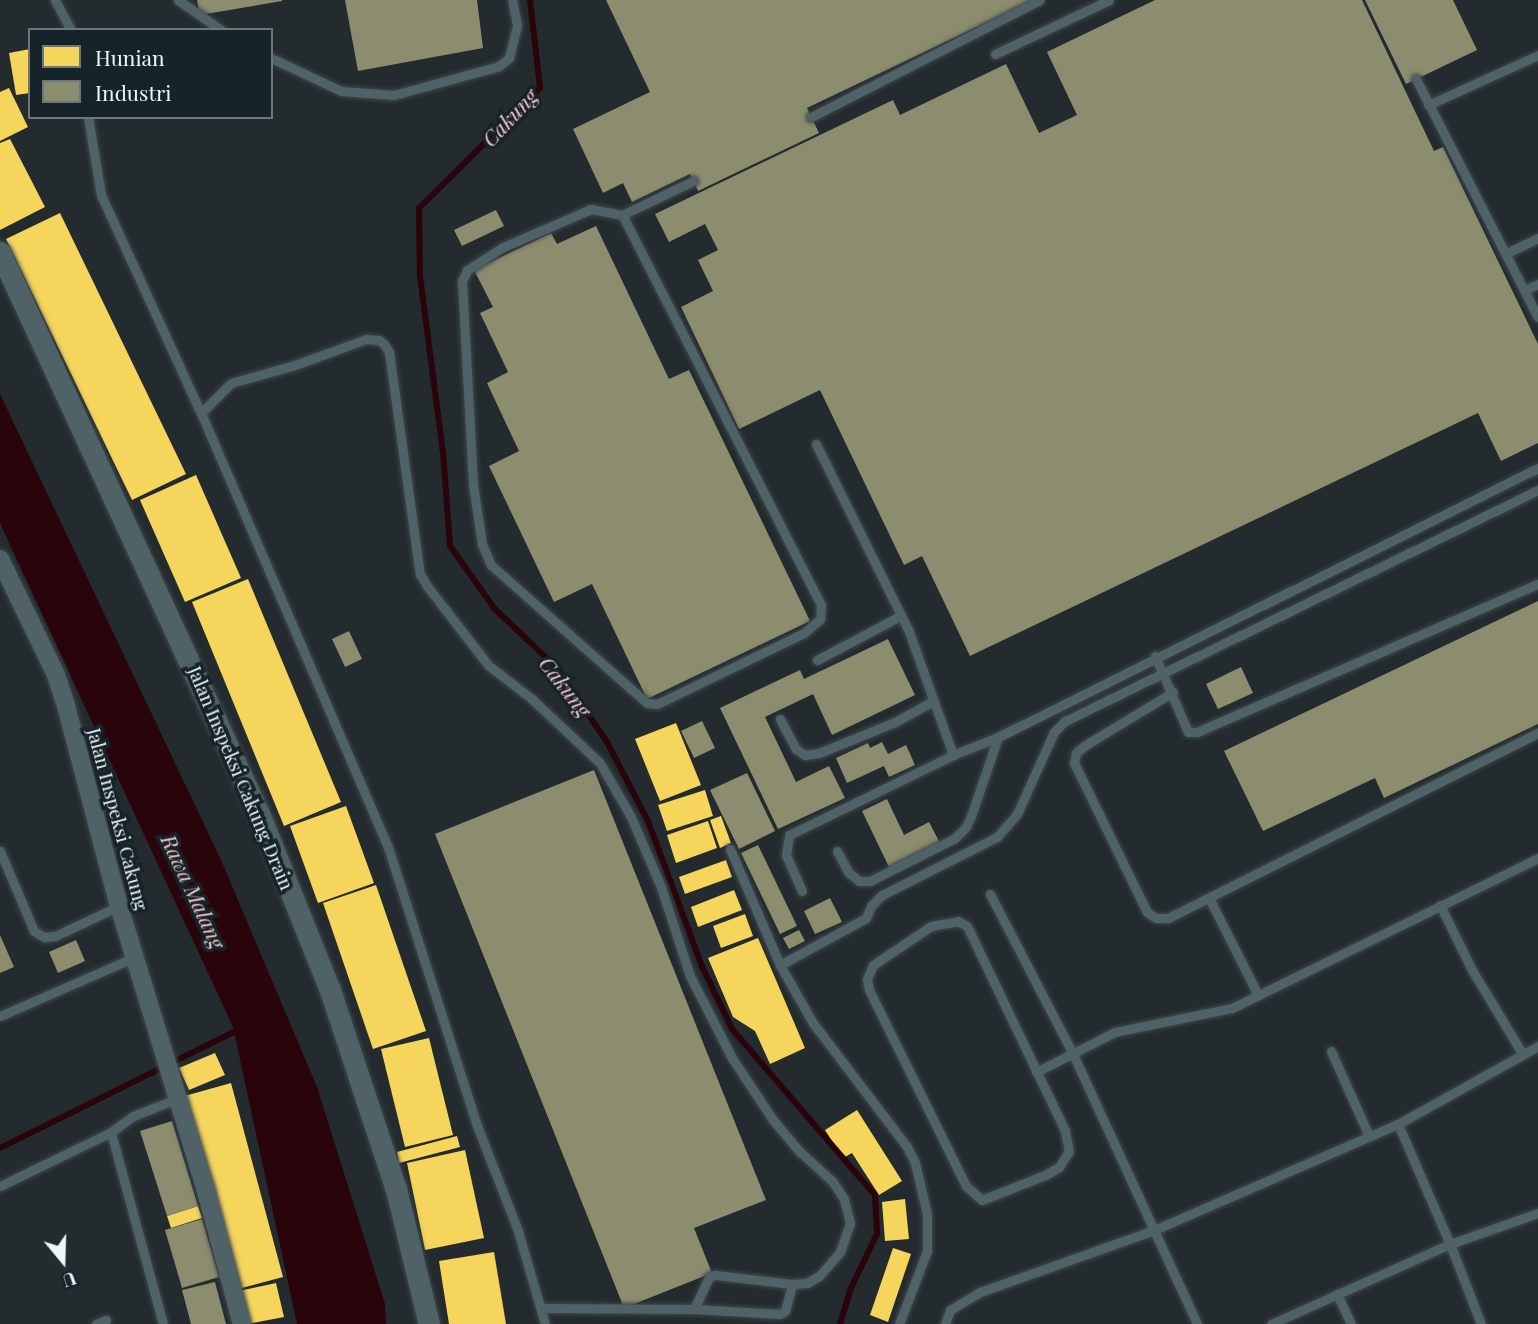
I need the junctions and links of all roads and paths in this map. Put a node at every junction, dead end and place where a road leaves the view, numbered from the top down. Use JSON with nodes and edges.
{"nodes":[{"id":1,"x":55,"y":0,"type":"edge"},
{"id":2,"x":178,"y":0,"type":"edge"},
{"id":3,"x":512,"y":0,"type":"edge"},
{"id":4,"x":1040,"y":0,"type":"edge"},
{"id":5,"x":1109,"y":0,"type":"edge"},
{"id":6,"x":70,"y":28,"type":"edge"},
{"id":7,"x":218,"y":28,"type":"edge"},
{"id":8,"x":995,"y":54,"type":"dead end"},
{"id":9,"x":1538,"y":55,"type":"edge"},
{"id":10,"x":273,"y":59,"type":"edge"},
{"id":11,"x":1416,"y":79,"type":"dead end"},
{"id":12,"x":1428,"y":105,"type":"junction"},
{"id":13,"x":811,"y":117,"type":"dead end"},
{"id":14,"x":88,"y":119,"type":"edge"},
{"id":15,"x":693,"y":181,"type":"dead end"},
{"id":16,"x":622,"y":215,"type":"junction"},
{"id":17,"x":1538,"y":238,"type":"edge"},
{"id":18,"x":0,"y":252,"type":"edge"},
{"id":19,"x":1507,"y":253,"type":"junction"},
{"id":20,"x":1538,"y":284,"type":"edge"},
{"id":21,"x":1525,"y":290,"type":"junction"},
{"id":22,"x":1538,"y":317,"type":"edge"},
{"id":23,"x":201,"y":413,"type":"junction"},
{"id":24,"x":816,"y":444,"type":"dead end"},
{"id":25,"x":1538,"y":468,"type":"edge"},
{"id":26,"x":1538,"y":490,"type":"edge"},
{"id":27,"x":0,"y":559,"type":"edge"},
{"id":28,"x":1538,"y":584,"type":"edge"},
{"id":29,"x":900,"y":616,"type":"junction"},
{"id":30,"x":1155,"y":656,"type":"junction"},
{"id":31,"x":817,"y":660,"type":"dead end"},
{"id":32,"x":1164,"y":673,"type":"junction"},
{"id":33,"x":1172,"y":692,"type":"junction"},
{"id":34,"x":933,"y":701,"type":"junction"},
{"id":35,"x":780,"y":719,"type":"dead end"},
{"id":36,"x":1538,"y":733,"type":"edge"},
{"id":37,"x":998,"y":737,"type":"junction"},
{"id":38,"x":953,"y":755,"type":"junction"},
{"id":39,"x":730,"y":849,"type":"dead end"},
{"id":40,"x":0,"y":851,"type":"edge"},
{"id":41,"x":837,"y":851,"type":"dead end"},
{"id":42,"x":1538,"y":858,"type":"edge"},
{"id":43,"x":802,"y":891,"type":"dead end"},
{"id":44,"x":990,"y":894,"type":"dead end"},
{"id":45,"x":1209,"y":898,"type":"junction"},
{"id":46,"x":1440,"y":905,"type":"junction"},
{"id":47,"x":119,"y":906,"type":"junction"},
{"id":48,"x":135,"y":957,"type":"junction"},
{"id":49,"x":780,"y":965,"type":"junction"},
{"id":50,"x":1258,"y":995,"type":"junction"},
{"id":51,"x":0,"y":1016,"type":"edge"},
{"id":52,"x":1538,"y":1046,"type":"edge"},
{"id":53,"x":1331,"y":1051,"type":"dead end"},
{"id":54,"x":1072,"y":1052,"type":"junction"},
{"id":55,"x":1522,"y":1053,"type":"junction"},
{"id":56,"x":1036,"y":1072,"type":"junction"},
{"id":57,"x":176,"y":1099,"type":"junction"},
{"id":58,"x":1398,"y":1124,"type":"junction"},
{"id":59,"x":110,"y":1132,"type":"junction"},
{"id":60,"x":1369,"y":1136,"type":"junction"},
{"id":61,"x":0,"y":1186,"type":"edge"},
{"id":62,"x":1538,"y":1213,"type":"edge"},
{"id":63,"x":1154,"y":1230,"type":"junction"},
{"id":64,"x":1450,"y":1244,"type":"junction"},
{"id":65,"x":792,"y":1284,"type":"junction"},
{"id":66,"x":1337,"y":1294,"type":"junction"},
{"id":67,"x":541,"y":1308,"type":"junction"},
{"id":68,"x":694,"y":1309,"type":"junction"},
{"id":69,"x":163,"y":1324,"type":"edge"},
{"id":70,"x":242,"y":1324,"type":"edge"},
{"id":71,"x":429,"y":1324,"type":"edge"},
{"id":72,"x":545,"y":1324,"type":"edge"},
{"id":73,"x":899,"y":1324,"type":"edge"},
{"id":74,"x":945,"y":1324,"type":"edge"},
{"id":75,"x":1197,"y":1324,"type":"edge"},
{"id":76,"x":1271,"y":1324,"type":"edge"},
{"id":77,"x":1350,"y":1324,"type":"edge"},
{"id":78,"x":1481,"y":1324,"type":"edge"}],
"edges":[{"from":1,"to":6,"type":"lane"},
{"from":2,"to":7,"type":"lane"},
{"from":3,"to":10,"type":"lane"},
{"from":4,"to":13,"type":"lane"},
{"from":5,"to":8,"type":"lane"},
{"from":9,"to":12,"type":"lane"},
{"from":11,"to":12,"type":"lane"},
{"from":12,"to":19,"type":"lane"},
{"from":14,"to":23,"type":"lane"},
{"from":15,"to":16,"type":"lane"},
{"from":16,"to":16,"type":"lane"},
{"from":17,"to":19,"type":"lane"},
{"from":18,"to":71,"type":"street","name":"Jalan Inspeksi Cakung Drain"},
{"from":19,"to":21,"type":"lane"},
{"from":20,"to":21,"type":"lane"},
{"from":21,"to":22,"type":"lane"},
{"from":23,"to":65,"type":"lane"},
{"from":23,"to":67,"type":"lane"},
{"from":24,"to":29,"type":"lane"},
{"from":25,"to":30,"type":"lane"},
{"from":26,"to":32,"type":"lane"},
{"from":27,"to":47,"type":"street","name":"Jalan Inspeksi Cakung"},
{"from":28,"to":33,"type":"lane"},
{"from":29,"to":31,"type":"lane"},
{"from":29,"to":34,"type":"lane"},
{"from":30,"to":32,"type":"lane"},
{"from":30,"to":37,"type":"lane"},
{"from":32,"to":33,"type":"lane"},
{"from":32,"to":49,"type":"lane"},
{"from":33,"to":45,"type":"lane"},
{"from":34,"to":35,"type":"lane"},
{"from":34,"to":38,"type":"lane"},
{"from":36,"to":45,"type":"lane"},
{"from":37,"to":38,"type":"lane"},
{"from":37,"to":41,"type":"lane"},
{"from":38,"to":43,"type":"lane"},
{"from":39,"to":49,"type":"lane"},
{"from":40,"to":47,"type":"lane"},
{"from":42,"to":46,"type":"lane"},
{"from":44,"to":54,"type":"lane"},
{"from":45,"to":50,"type":"lane"},
{"from":46,"to":50,"type":"lane"},
{"from":46,"to":55,"type":"lane"},
{"from":47,"to":48,"type":"street","name":"Jalan Inspeksi Cakung"},
{"from":48,"to":51,"type":"lane"},
{"from":48,"to":57,"type":"street","name":"Jalan Inspeksi Cakung"},
{"from":49,"to":73,"type":"lane"},
{"from":50,"to":54,"type":"lane"},
{"from":52,"to":55,"type":"lane"},
{"from":53,"to":60,"type":"lane"},
{"from":54,"to":56,"type":"lane"},
{"from":54,"to":63,"type":"lane"},
{"from":55,"to":58,"type":"lane"},
{"from":56,"to":56,"type":"lane"},
{"from":57,"to":59,"type":"lane"},
{"from":57,"to":70,"type":"street"},
{"from":58,"to":60,"type":"lane"},
{"from":58,"to":64,"type":"lane"},
{"from":59,"to":61,"type":"lane"},
{"from":59,"to":69,"type":"lane"},
{"from":60,"to":63,"type":"lane"},
{"from":62,"to":64,"type":"lane"},
{"from":63,"to":74,"type":"lane"},
{"from":63,"to":75,"type":"lane"},
{"from":64,"to":66,"type":"lane"},
{"from":64,"to":78,"type":"lane"},
{"from":65,"to":68,"type":"lane"},
{"from":65,"to":68,"type":"lane"},
{"from":66,"to":76,"type":"lane"},
{"from":66,"to":77,"type":"lane"},
{"from":67,"to":68,"type":"lane"},
{"from":67,"to":72,"type":"lane"}]}
